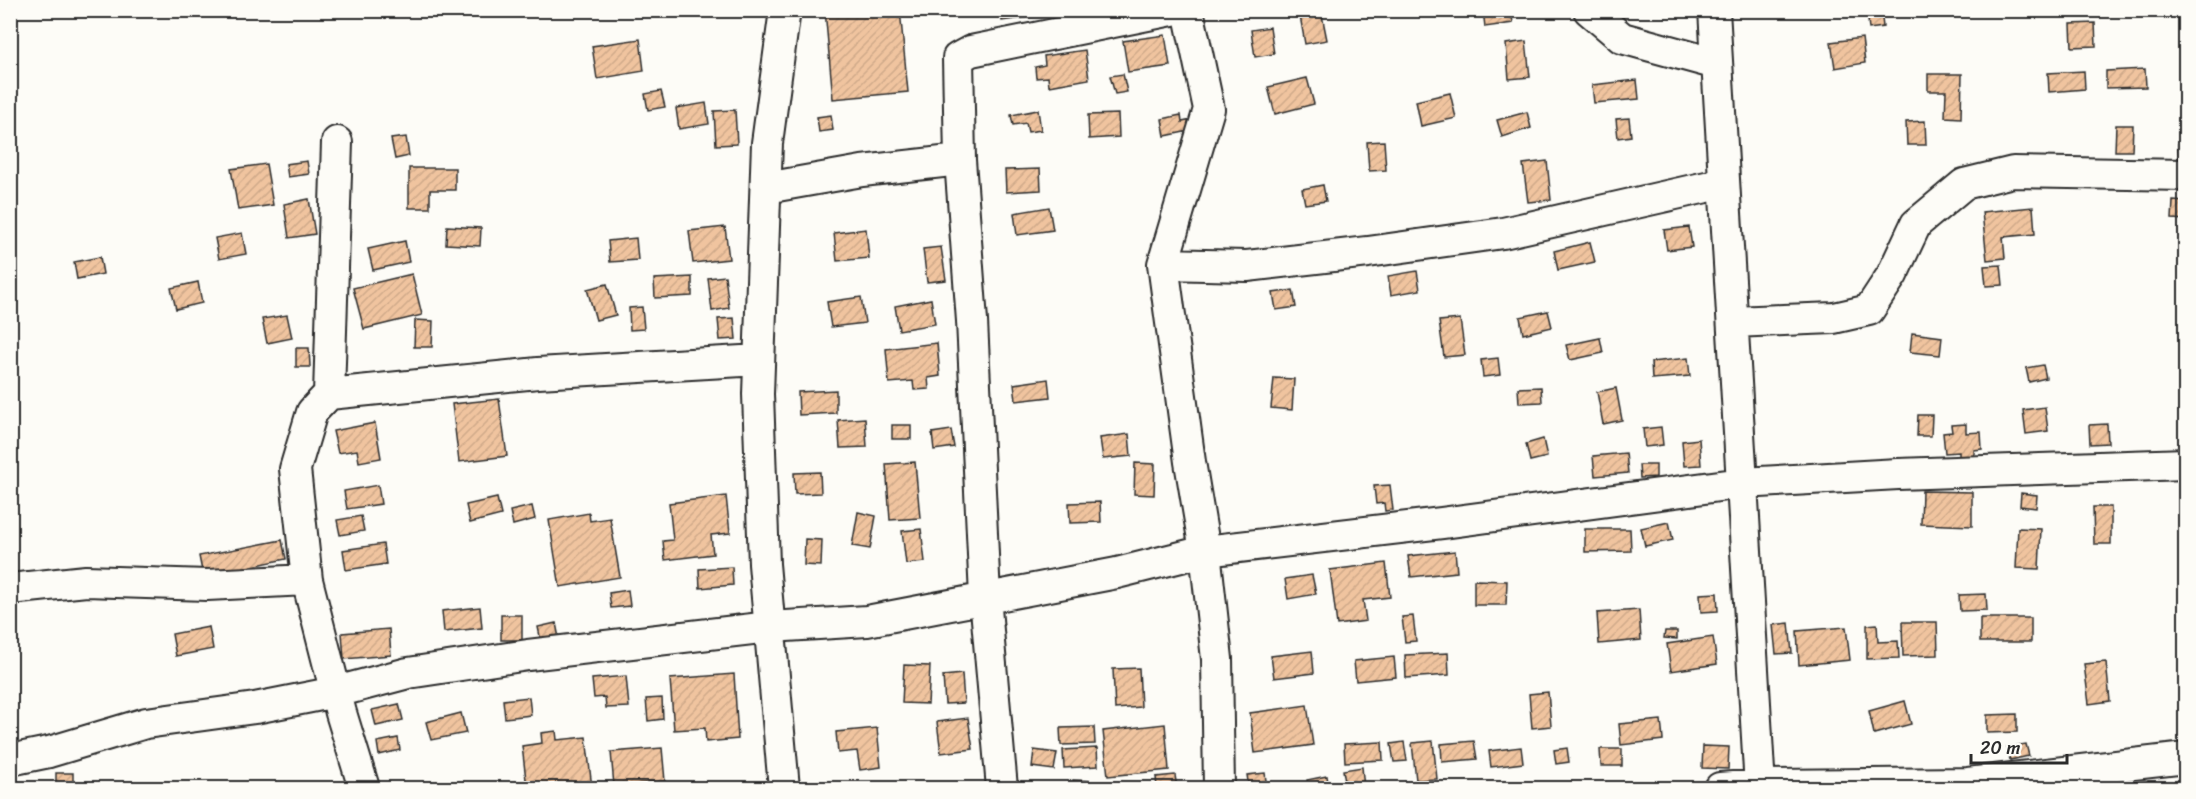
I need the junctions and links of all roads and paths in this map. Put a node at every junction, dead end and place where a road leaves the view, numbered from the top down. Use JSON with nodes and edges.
{"nodes":[{"id":1,"x":785,"y":10,"type":"edge"},
{"id":2,"x":1172,"y":10,"type":"edge"},
{"id":3,"x":1188,"y":10,"type":"edge"},
{"id":4,"x":1589,"y":10,"type":"edge"},
{"id":5,"x":1714,"y":10,"type":"edge"},
{"id":6,"x":1717,"y":64,"type":"junction"},
{"id":7,"x":337,"y":142,"type":"dead end"},
{"id":8,"x":960,"y":160,"type":"junction"},
{"id":9,"x":2186,"y":175,"type":"edge"},
{"id":10,"x":1724,"y":183,"type":"junction"},
{"id":11,"x":766,"y":188,"type":"junction"},
{"id":12,"x":1163,"y":264,"type":"junction"},
{"id":13,"x":1733,"y":322,"type":"junction"},
{"id":14,"x":759,"y":360,"type":"junction"},
{"id":15,"x":329,"y":394,"type":"junction"},
{"id":16,"x":2186,"y":464,"type":"edge"},
{"id":17,"x":1742,"y":483,"type":"junction"},
{"id":18,"x":1205,"y":551,"type":"junction"},
{"id":19,"x":307,"y":580,"type":"junction"},
{"id":20,"x":10,"y":589,"type":"edge"},
{"id":21,"x":985,"y":597,"type":"junction"},
{"id":22,"x":770,"y":627,"type":"junction"},
{"id":23,"x":336,"y":692,"type":"junction"},
{"id":24,"x":2186,"y":758,"type":"edge"},
{"id":25,"x":10,"y":760,"type":"edge"},
{"id":26,"x":1760,"y":787,"type":"edge"},
{"id":27,"x":364,"y":789,"type":"edge"},
{"id":28,"x":784,"y":789,"type":"edge"},
{"id":29,"x":1002,"y":789,"type":"edge"},
{"id":30,"x":1220,"y":789,"type":"edge"},
{"id":31,"x":1720,"y":789,"type":"edge"}],
"edges":[{"from":1,"to":11,"type":"street"},
{"from":2,"to":8,"type":"street"},
{"from":3,"to":12,"type":"street"},
{"from":4,"to":6,"type":"street"},
{"from":5,"to":6,"type":"street"},
{"from":6,"to":10,"type":"street"},
{"from":7,"to":15,"type":"street"},
{"from":8,"to":11,"type":"street"},
{"from":8,"to":21,"type":"street"},
{"from":9,"to":13,"type":"street"},
{"from":10,"to":12,"type":"street"},
{"from":10,"to":13,"type":"street"},
{"from":11,"to":14,"type":"street"},
{"from":12,"to":18,"type":"street"},
{"from":13,"to":17,"type":"street"},
{"from":14,"to":15,"type":"street"},
{"from":14,"to":22,"type":"street"},
{"from":15,"to":19,"type":"street"},
{"from":16,"to":17,"type":"street"},
{"from":17,"to":18,"type":"street"},
{"from":17,"to":26,"type":"street"},
{"from":18,"to":21,"type":"street"},
{"from":18,"to":30,"type":"street"},
{"from":19,"to":20,"type":"street"},
{"from":19,"to":23,"type":"street"},
{"from":21,"to":22,"type":"street"},
{"from":21,"to":29,"type":"street"},
{"from":22,"to":23,"type":"street"},
{"from":22,"to":28,"type":"street"},
{"from":23,"to":25,"type":"street"},
{"from":23,"to":27,"type":"street"},
{"from":24,"to":26,"type":"street"},
{"from":26,"to":31,"type":"street"}]}
